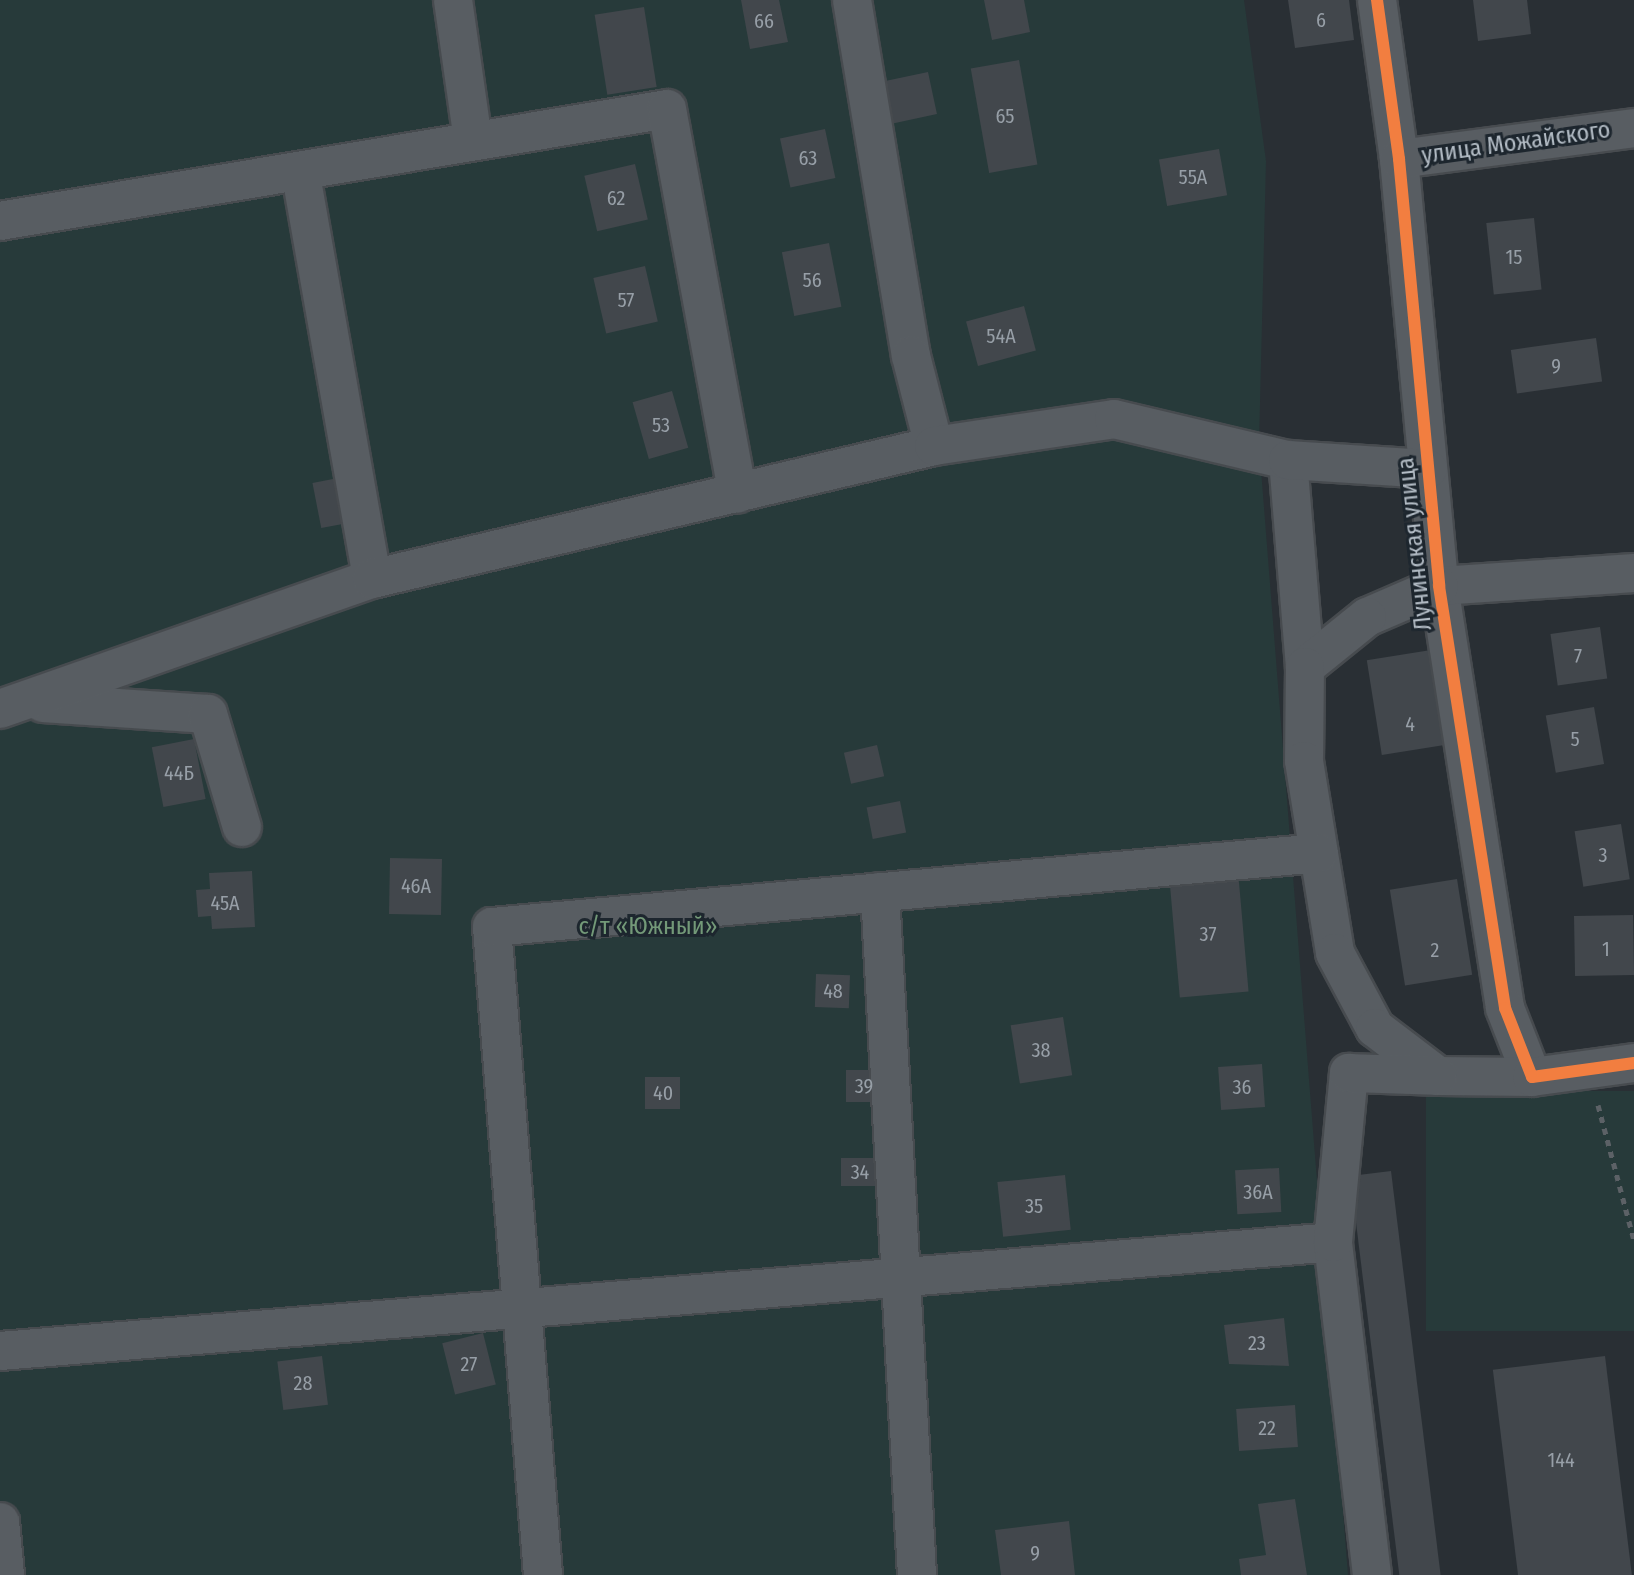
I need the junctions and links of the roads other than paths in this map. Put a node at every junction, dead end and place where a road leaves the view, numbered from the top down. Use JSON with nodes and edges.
{"nodes":[{"id":1,"x":453,"y":0,"type":"edge"},
{"id":2,"x":852,"y":0,"type":"edge"},
{"id":3,"x":1377,"y":0,"type":"edge"},
{"id":4,"x":1634,"y":128,"type":"edge"},
{"id":5,"x":473,"y":140,"type":"junction"},
{"id":6,"x":1399,"y":159,"type":"junction"},
{"id":7,"x":301,"y":175,"type":"junction"},
{"id":8,"x":0,"y":221,"type":"edge"},
{"id":9,"x":934,"y":446,"type":"junction"},
{"id":10,"x":1288,"y":460,"type":"junction"},
{"id":11,"x":1428,"y":469,"type":"junction"},
{"id":12,"x":738,"y":494,"type":"junction"},
{"id":13,"x":1634,"y":573,"type":"edge"},
{"id":14,"x":372,"y":579,"type":"junction"},
{"id":15,"x":1439,"y":586,"type":"junction"},
{"id":16,"x":1305,"y":667,"type":"junction"},
{"id":17,"x":14,"y":706,"type":"edge"},
{"id":18,"x":242,"y":827,"type":"dead end"},
{"id":19,"x":1319,"y":853,"type":"junction"},
{"id":20,"x":880,"y":892,"type":"junction"},
{"id":21,"x":1634,"y":1063,"type":"edge"},
{"id":22,"x":1438,"y":1076,"type":"junction"},
{"id":23,"x":1532,"y":1077,"type":"junction"},
{"id":24,"x":1333,"y":1242,"type":"junction"},
{"id":25,"x":898,"y":1276,"type":"junction"},
{"id":26,"x":518,"y":1309,"type":"junction"},
{"id":27,"x":0,"y":1351,"type":"edge"},
{"id":28,"x":0,"y":1522,"type":"edge"},
{"id":29,"x":5,"y":1575,"type":"edge"},
{"id":30,"x":543,"y":1575,"type":"edge"},
{"id":31,"x":917,"y":1575,"type":"edge"},
{"id":32,"x":1372,"y":1575,"type":"edge"}],
"edges":[{"from":1,"to":5,"type":"street"},
{"from":2,"to":9,"type":"street"},
{"from":3,"to":6,"type":"street","name":"Лунинская улица"},
{"from":4,"to":6,"type":"street","name":"улица Можайского"},
{"from":5,"to":7,"type":"street"},
{"from":5,"to":12,"type":"street"},
{"from":6,"to":11,"type":"street","name":"Лунинская улица"},
{"from":7,"to":8,"type":"street"},
{"from":7,"to":14,"type":"street"},
{"from":9,"to":10,"type":"street"},
{"from":9,"to":12,"type":"street"},
{"from":10,"to":11,"type":"street"},
{"from":10,"to":16,"type":"street"},
{"from":11,"to":15,"type":"street","name":"Лунинская улица"},
{"from":12,"to":14,"type":"street"},
{"from":13,"to":15,"type":"street"},
{"from":14,"to":17,"type":"street"},
{"from":15,"to":16,"type":"street"},
{"from":15,"to":23,"type":"street","name":"Лунинская улица"},
{"from":16,"to":19,"type":"street"},
{"from":17,"to":18,"type":"street"},
{"from":19,"to":20,"type":"street"},
{"from":19,"to":22,"type":"street"},
{"from":20,"to":25,"type":"street"},
{"from":20,"to":26,"type":"street"},
{"from":21,"to":23,"type":"street"},
{"from":22,"to":23,"type":"street"},
{"from":22,"to":24,"type":"street"},
{"from":24,"to":25,"type":"street"},
{"from":24,"to":32,"type":"street"},
{"from":25,"to":26,"type":"street"},
{"from":25,"to":31,"type":"street"},
{"from":26,"to":27,"type":"street"},
{"from":26,"to":30,"type":"street"},
{"from":28,"to":29,"type":"street"}]}
